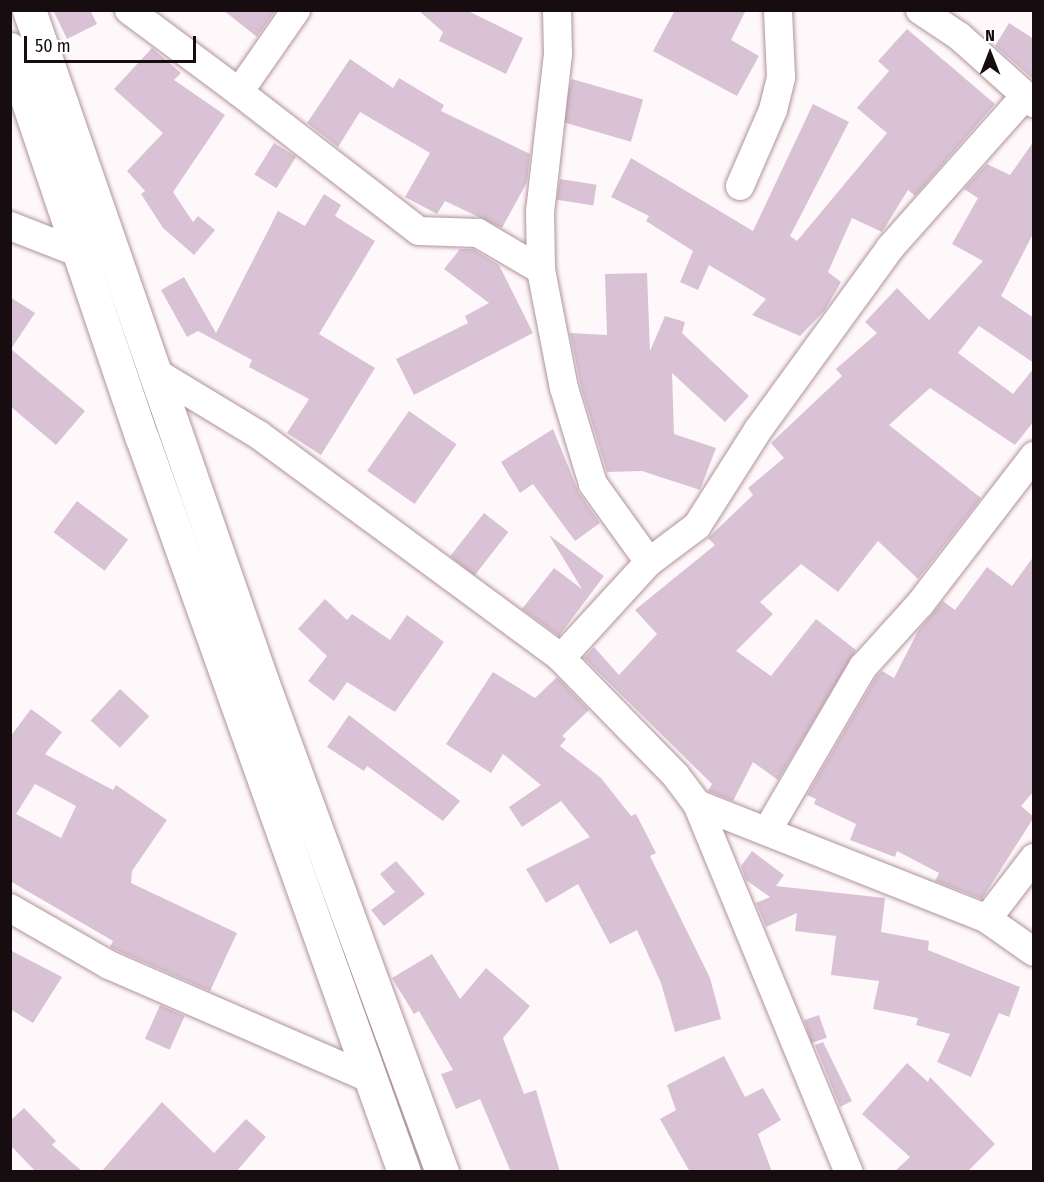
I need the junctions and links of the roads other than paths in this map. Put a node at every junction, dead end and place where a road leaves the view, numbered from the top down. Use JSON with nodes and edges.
{"nodes":[{"id":1,"x":29,"y":10,"type":"edge"},
{"id":2,"x":129,"y":10,"type":"edge"},
{"id":3,"x":296,"y":10,"type":"edge"},
{"id":4,"x":557,"y":10,"type":"edge"},
{"id":5,"x":778,"y":10,"type":"edge"},
{"id":6,"x":920,"y":10,"type":"edge"},
{"id":7,"x":962,"y":23,"type":"edge"},
{"id":8,"x":10,"y":49,"type":"edge"},
{"id":9,"x":239,"y":92,"type":"junction"},
{"id":10,"x":1029,"y":100,"type":"edge"},
{"id":11,"x":740,"y":186,"type":"dead end"},
{"id":12,"x":10,"y":226,"type":"edge"},
{"id":13,"x":82,"y":254,"type":"junction"},
{"id":14,"x":541,"y":270,"type":"junction"},
{"id":15,"x":155,"y":372,"type":"junction"},
{"id":16,"x":1034,"y":456,"type":"edge"},
{"id":17,"x":649,"y":562,"type":"junction"},
{"id":18,"x":561,"y":658,"type":"junction"},
{"id":19,"x":697,"y":804,"type":"junction"},
{"id":20,"x":767,"y":831,"type":"junction"},
{"id":21,"x":1034,"y":858,"type":"edge"},
{"id":22,"x":10,"y":908,"type":"edge"},
{"id":23,"x":987,"y":919,"type":"junction"},
{"id":24,"x":1034,"y":952,"type":"edge"},
{"id":25,"x":369,"y":1078,"type":"junction"},
{"id":26,"x":404,"y":1172,"type":"edge"},
{"id":27,"x":442,"y":1172,"type":"edge"},
{"id":28,"x":849,"y":1172,"type":"edge"}],
"edges":[{"from":1,"to":15,"type":"main road"},
{"from":2,"to":9,"type":"street"},
{"from":3,"to":9,"type":"street"},
{"from":4,"to":14,"type":"street"},
{"from":5,"to":11,"type":"street"},
{"from":6,"to":7,"type":"street"},
{"from":7,"to":10,"type":"street"},
{"from":8,"to":13,"type":"main road"},
{"from":9,"to":14,"type":"street"},
{"from":10,"to":17,"type":"street"},
{"from":12,"to":13,"type":"street"},
{"from":13,"to":25,"type":"main road"},
{"from":14,"to":17,"type":"street"},
{"from":15,"to":18,"type":"street"},
{"from":15,"to":27,"type":"main road"},
{"from":16,"to":20,"type":"street"},
{"from":17,"to":18,"type":"street"},
{"from":18,"to":19,"type":"street"},
{"from":19,"to":20,"type":"street"},
{"from":19,"to":28,"type":"street"},
{"from":20,"to":23,"type":"street"},
{"from":21,"to":23,"type":"street"},
{"from":22,"to":25,"type":"street"},
{"from":23,"to":24,"type":"street"},
{"from":25,"to":26,"type":"main road"}]}
